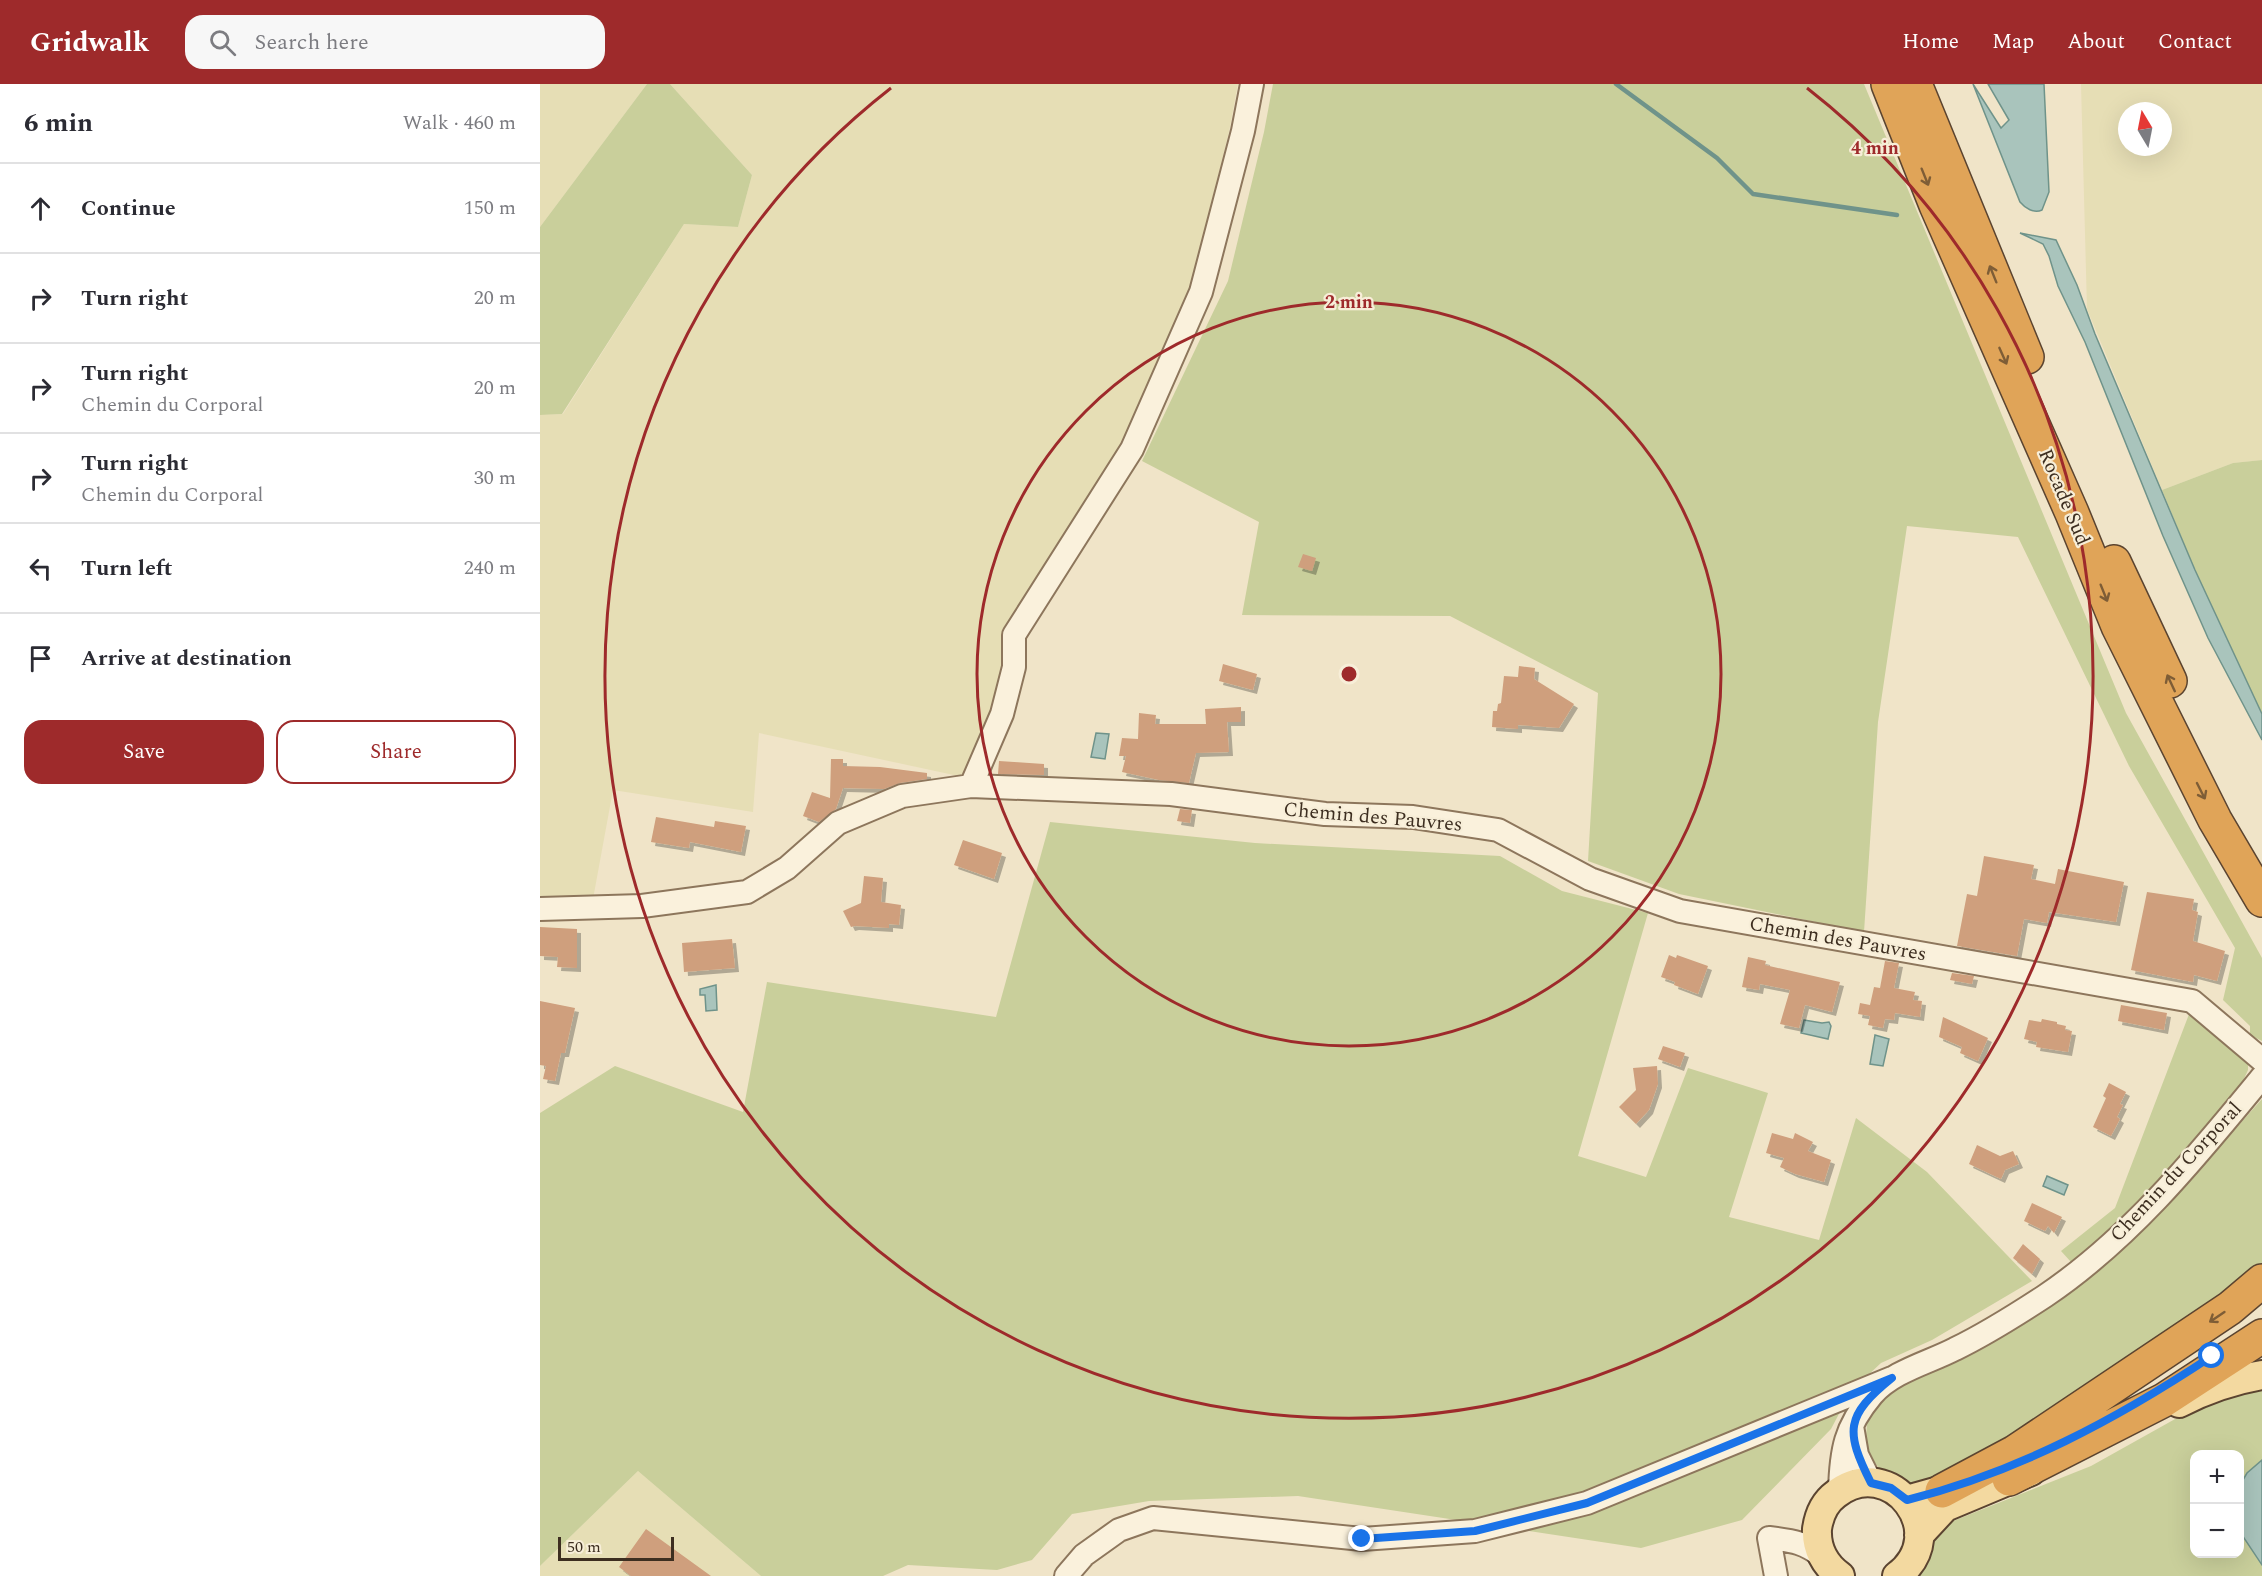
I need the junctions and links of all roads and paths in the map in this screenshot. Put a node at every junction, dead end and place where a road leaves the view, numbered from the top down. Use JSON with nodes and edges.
{"nodes":[{"id":1,"x":1252,"y":84,"type":"edge"},
{"id":2,"x":1888,"y":84,"type":"edge"},
{"id":3,"x":1915,"y":84,"type":"edge"},
{"id":4,"x":971,"y":786,"type":"junction"},
{"id":5,"x":2216,"y":820,"type":"junction"},
{"id":6,"x":2262,"y":858,"type":"edge"},
{"id":7,"x":2262,"y":900,"type":"edge"},
{"id":8,"x":540,"y":909,"type":"edge"},
{"id":9,"x":2262,"y":924,"type":"edge"},
{"id":10,"x":2262,"y":1060,"type":"edge"},
{"id":11,"x":2262,"y":1077,"type":"edge"},
{"id":12,"x":2262,"y":1281,"type":"edge"},
{"id":13,"x":2262,"y":1321,"type":"edge"},
{"id":14,"x":2262,"y":1336,"type":"edge"},
{"id":15,"x":2262,"y":1375,"type":"edge"},
{"id":16,"x":1892,"y":1378,"type":"junction"},
{"id":17,"x":1852,"y":1426,"type":"junction"},
{"id":18,"x":2009,"y":1479,"type":"junction"},
{"id":19,"x":1871,"y":1483,"type":"junction"},
{"id":20,"x":1840,"y":1491,"type":"junction"},
{"id":21,"x":1942,"y":1491,"type":"junction"},
{"id":22,"x":1907,"y":1500,"type":"junction"},
{"id":23,"x":1820,"y":1516,"type":"junction"},
{"id":24,"x":1919,"y":1535,"type":"junction"},
{"id":25,"x":1769,"y":1538,"type":"junction"},
{"id":26,"x":1831,"y":1567,"type":"edge"},
{"id":27,"x":1071,"y":1573,"type":"edge"},
{"id":28,"x":1776,"y":1576,"type":"edge"},
{"id":29,"x":1898,"y":1576,"type":"edge"}],
"edges":[{"from":1,"to":4,"type":"street"},
{"from":2,"to":5,"type":"highway","name":"Rocade Sud","one_way":true},
{"from":6,"to":3,"type":"highway","name":"Rocade Sud","one_way":true},
{"from":4,"to":8,"type":"street","name":"Chemin des Pauvres"},
{"from":4,"to":10,"type":"street","name":"Chemin des Pauvres"},
{"from":5,"to":7,"type":"highway","name":"Rocade Sud"},
{"from":5,"to":9,"type":"highway"},
{"from":11,"to":16,"type":"street","name":"Chemin du Corporal"},
{"from":12,"to":21,"type":"highway","one_way":true},
{"from":13,"to":21,"type":"main road"},
{"from":14,"to":18,"type":"highway"},
{"from":15,"to":18,"type":"main road"},
{"from":16,"to":17,"type":"street","name":"Chemin du Corporal"},
{"from":16,"to":27,"type":"street"},
{"from":17,"to":19,"type":"street"},
{"from":17,"to":20,"type":"street","name":"Chemin du Corporal"},
{"from":18,"to":24,"type":"main road"},
{"from":19,"to":20,"type":"main road"},
{"from":19,"to":22,"type":"main road"},
{"from":20,"to":23,"type":"main road"},
{"from":21,"to":22,"type":"main road"},
{"from":22,"to":24,"type":"main road"},
{"from":23,"to":25,"type":"street"},
{"from":23,"to":26,"type":"main road"},
{"from":24,"to":29,"type":"main road"},
{"from":25,"to":26,"type":"street"},
{"from":25,"to":28,"type":"street"}]}
